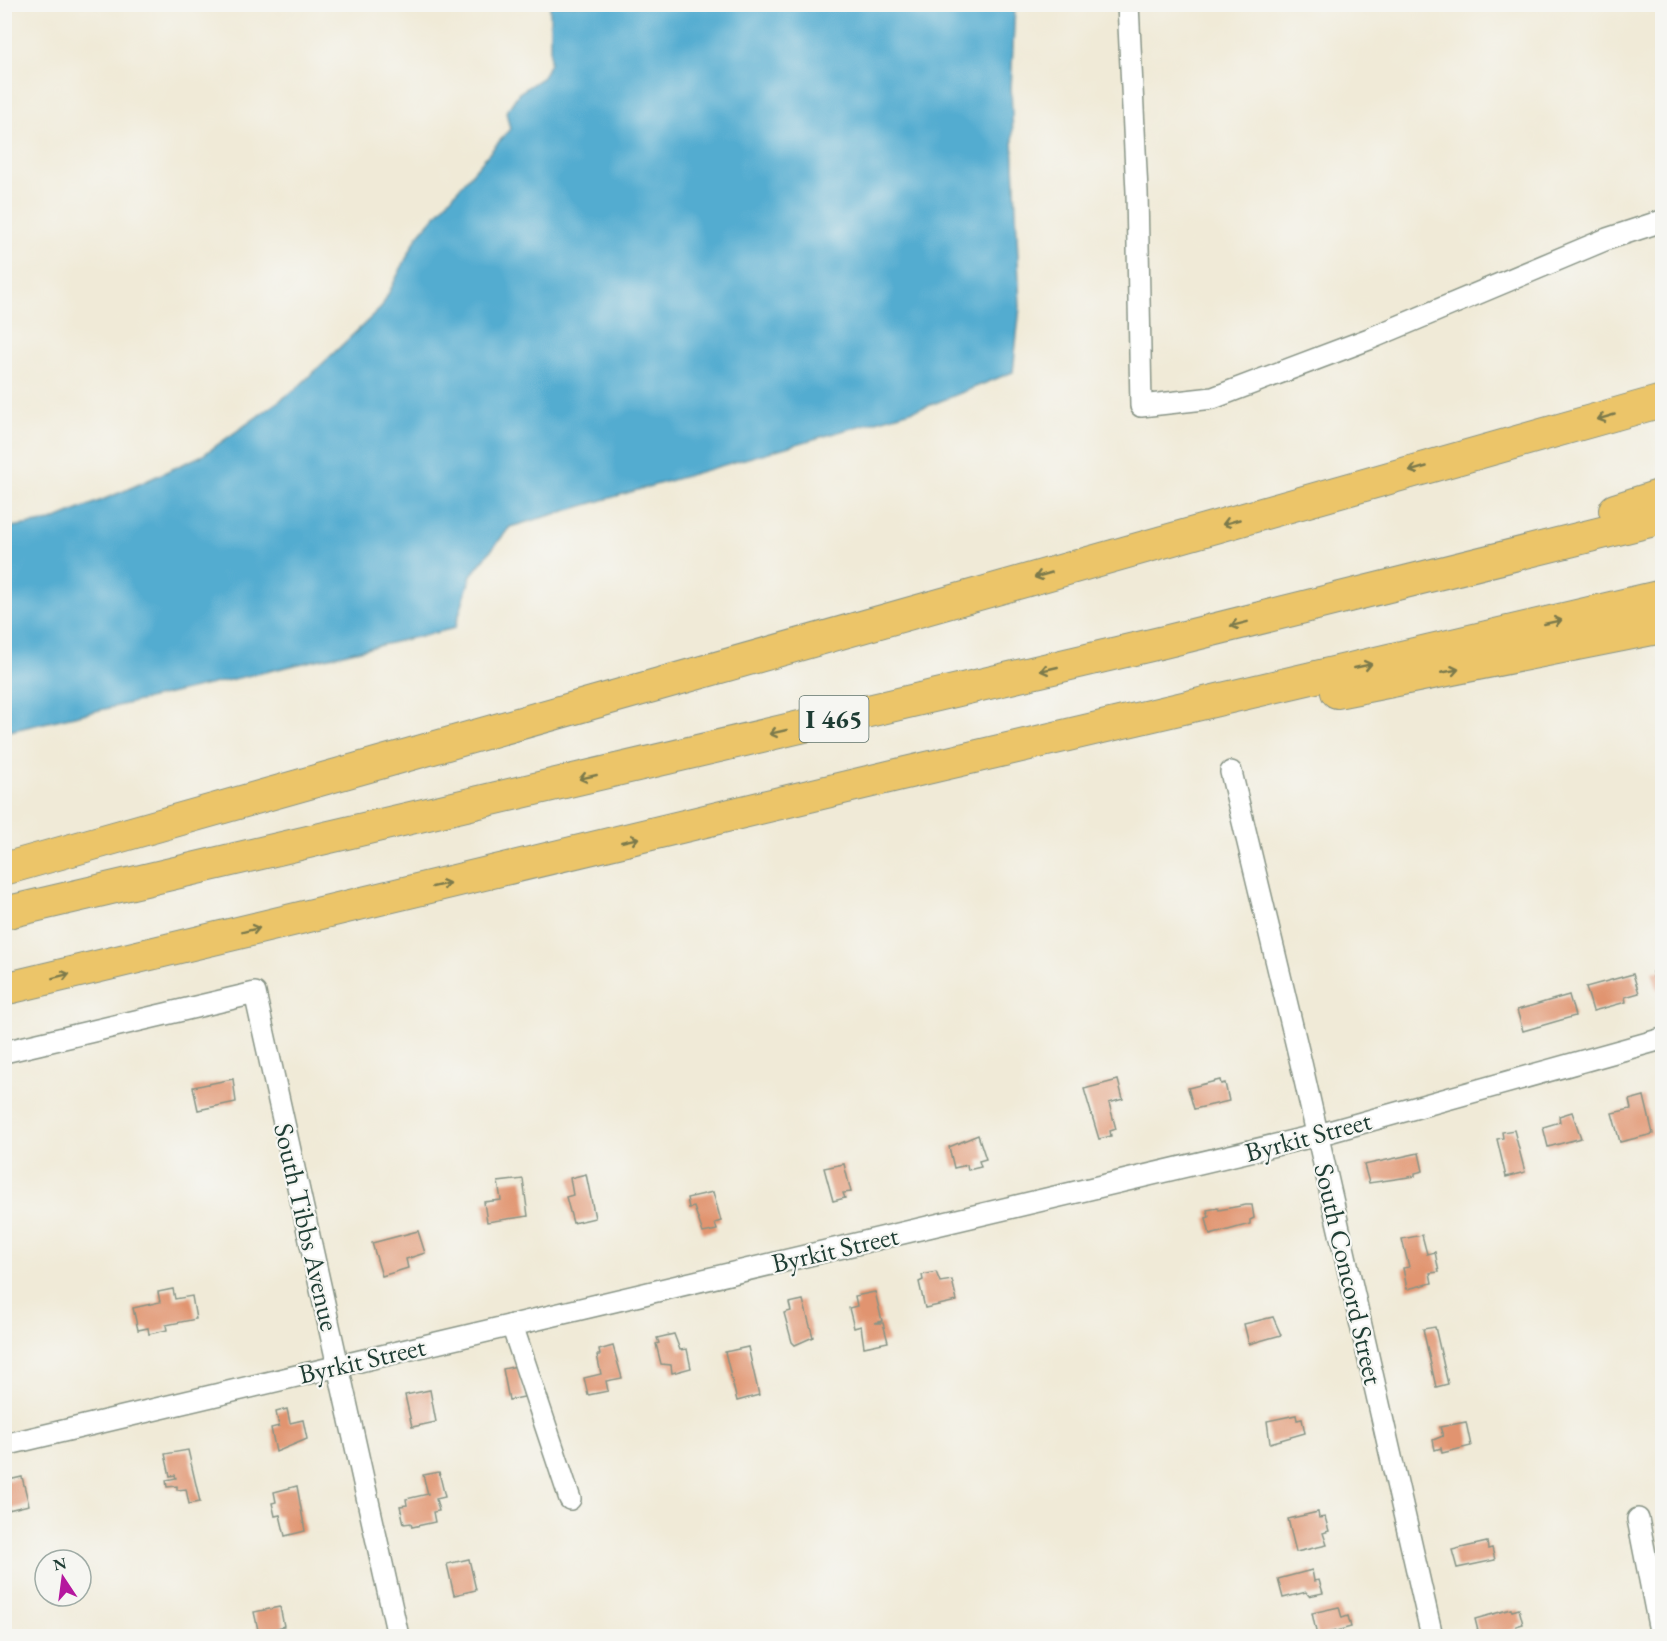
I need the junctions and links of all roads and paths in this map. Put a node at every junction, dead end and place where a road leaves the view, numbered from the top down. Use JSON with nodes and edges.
{"nodes":[{"id":1,"x":1128,"y":4,"type":"edge"},
{"id":2,"x":1662,"y":221,"type":"edge"},
{"id":3,"x":1662,"y":401,"type":"edge"},
{"id":4,"x":1662,"y":495,"type":"edge"},
{"id":5,"x":1662,"y":518,"type":"edge"},
{"id":6,"x":1662,"y":596,"type":"edge"},
{"id":7,"x":1283,"y":613,"type":"junction"},
{"id":8,"x":1662,"y":627,"type":"edge"},
{"id":9,"x":1231,"y":772,"type":"dead end"},
{"id":10,"x":897,"y":775,"type":"junction"},
{"id":11,"x":4,"y":869,"type":"edge"},
{"id":12,"x":4,"y":913,"type":"edge"},
{"id":13,"x":4,"y":989,"type":"edge"},
{"id":14,"x":1662,"y":1039,"type":"edge"},
{"id":15,"x":4,"y":1052,"type":"edge"},
{"id":16,"x":1318,"y":1136,"type":"junction"},
{"id":17,"x":512,"y":1324,"type":"junction"},
{"id":18,"x":339,"y":1365,"type":"junction"},
{"id":19,"x":4,"y":1445,"type":"edge"},
{"id":20,"x":570,"y":1499,"type":"dead end"},
{"id":21,"x":1638,"y":1519,"type":"dead end"},
{"id":22,"x":398,"y":1636,"type":"edge"},
{"id":23,"x":1432,"y":1636,"type":"edge"},
{"id":24,"x":1661,"y":1636,"type":"edge"}],
"edges":[{"from":1,"to":2,"type":"street"},
{"from":3,"to":11,"type":"highway","one_way":true},
{"from":4,"to":7,"type":"highway"},
{"from":5,"to":7,"type":"highway","number":"I 465"},
{"from":10,"to":6,"type":"highway","number":"I 465","one_way":true},
{"from":7,"to":12,"type":"highway","number":"I 465","one_way":true},
{"from":10,"to":8,"type":"highway","one_way":true},
{"from":9,"to":16,"type":"street","name":"South Concord Street"},
{"from":13,"to":10,"type":"highway","number":"I 465","one_way":true},
{"from":14,"to":16,"type":"street","name":"Byrkit Street"},
{"from":15,"to":18,"type":"street","name":"South Tibbs Avenue"},
{"from":16,"to":17,"type":"street","name":"Byrkit Street"},
{"from":16,"to":23,"type":"street","name":"South Concord Street"},
{"from":17,"to":18,"type":"street","name":"Byrkit Street"},
{"from":17,"to":20,"type":"street"},
{"from":18,"to":19,"type":"street","name":"Byrkit Street"},
{"from":18,"to":22,"type":"street","name":"South Tibbs Avenue"},
{"from":21,"to":24,"type":"street"}]}
